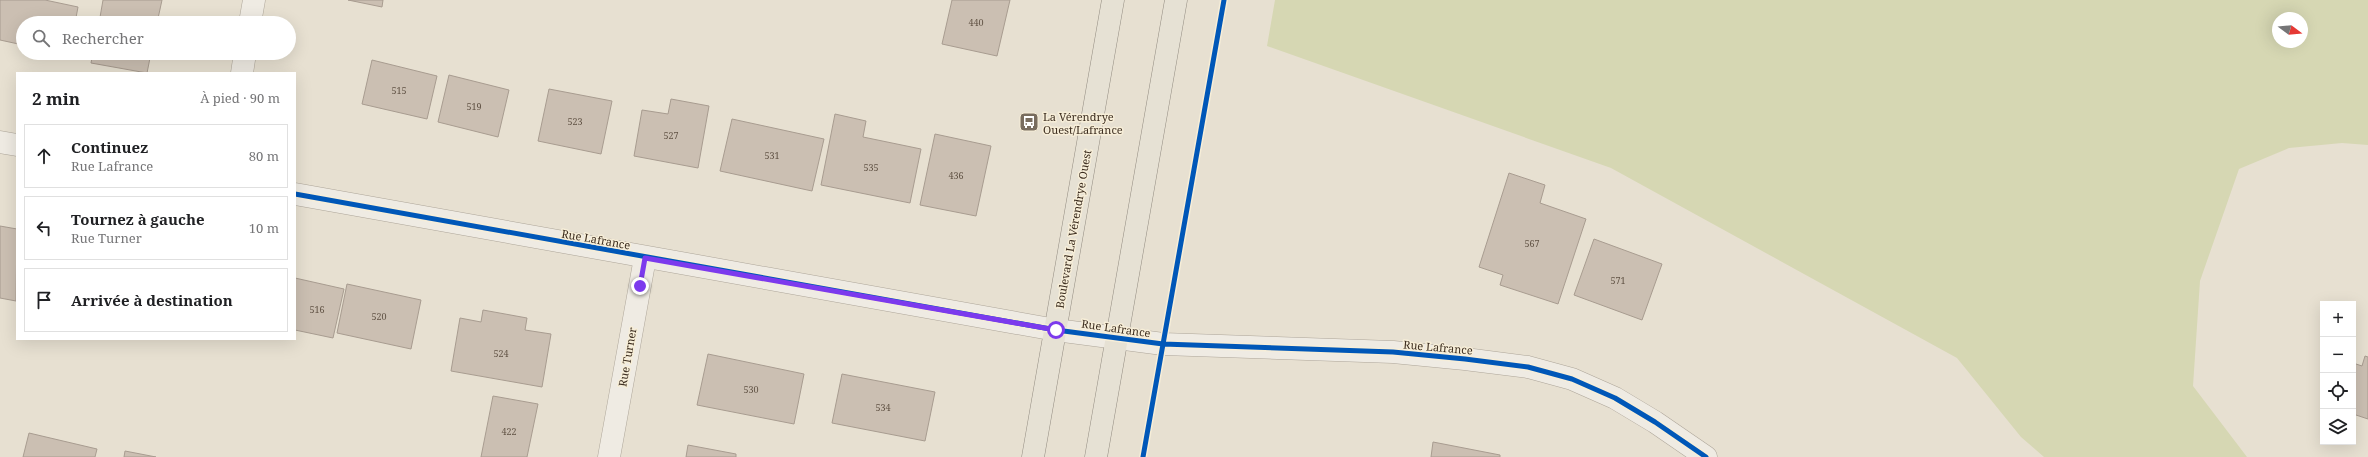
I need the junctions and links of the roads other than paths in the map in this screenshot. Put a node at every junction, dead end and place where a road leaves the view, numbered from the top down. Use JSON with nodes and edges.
{"nodes":[{"id":1,"x":254,"y":0,"type":"edge"},
{"id":2,"x":1113,"y":0,"type":"edge"},
{"id":3,"x":1176,"y":0,"type":"edge"},
{"id":4,"x":251,"y":16,"type":"edge"},
{"id":5,"x":244,"y":60,"type":"edge"},
{"id":6,"x":242,"y":72,"type":"edge"},
{"id":7,"x":0,"y":142,"type":"edge"},
{"id":8,"x":16,"y":144,"type":"edge"},
{"id":9,"x":296,"y":194,"type":"edge"},
{"id":10,"x":645,"y":258,"type":"junction"},
{"id":11,"x":1056,"y":330,"type":"junction"},
{"id":12,"x":1117,"y":337,"type":"junction"},
{"id":13,"x":609,"y":457,"type":"edge"},
{"id":14,"x":1033,"y":457,"type":"edge"},
{"id":15,"x":1096,"y":457,"type":"edge"},
{"id":16,"x":1706,"y":457,"type":"edge"}],
"edges":[{"from":1,"to":4,"type":"street"},
{"from":2,"to":11,"type":"main road","name":"Boulevard La Vérendrye Ouest"},
{"from":3,"to":12,"type":"main road"},
{"from":5,"to":6,"type":"street"},
{"from":7,"to":8,"type":"street"},
{"from":9,"to":10,"type":"street","name":"Rue Lafrance"},
{"from":10,"to":11,"type":"street","name":"Rue Lafrance"},
{"from":10,"to":13,"type":"street","name":"Rue Turner"},
{"from":11,"to":12,"type":"street","name":"Rue Lafrance"},
{"from":11,"to":14,"type":"main road","name":"Boulevard La Vérendrye Ouest"},
{"from":12,"to":15,"type":"main road"},
{"from":12,"to":16,"type":"street","name":"Rue Lafrance"}]}
